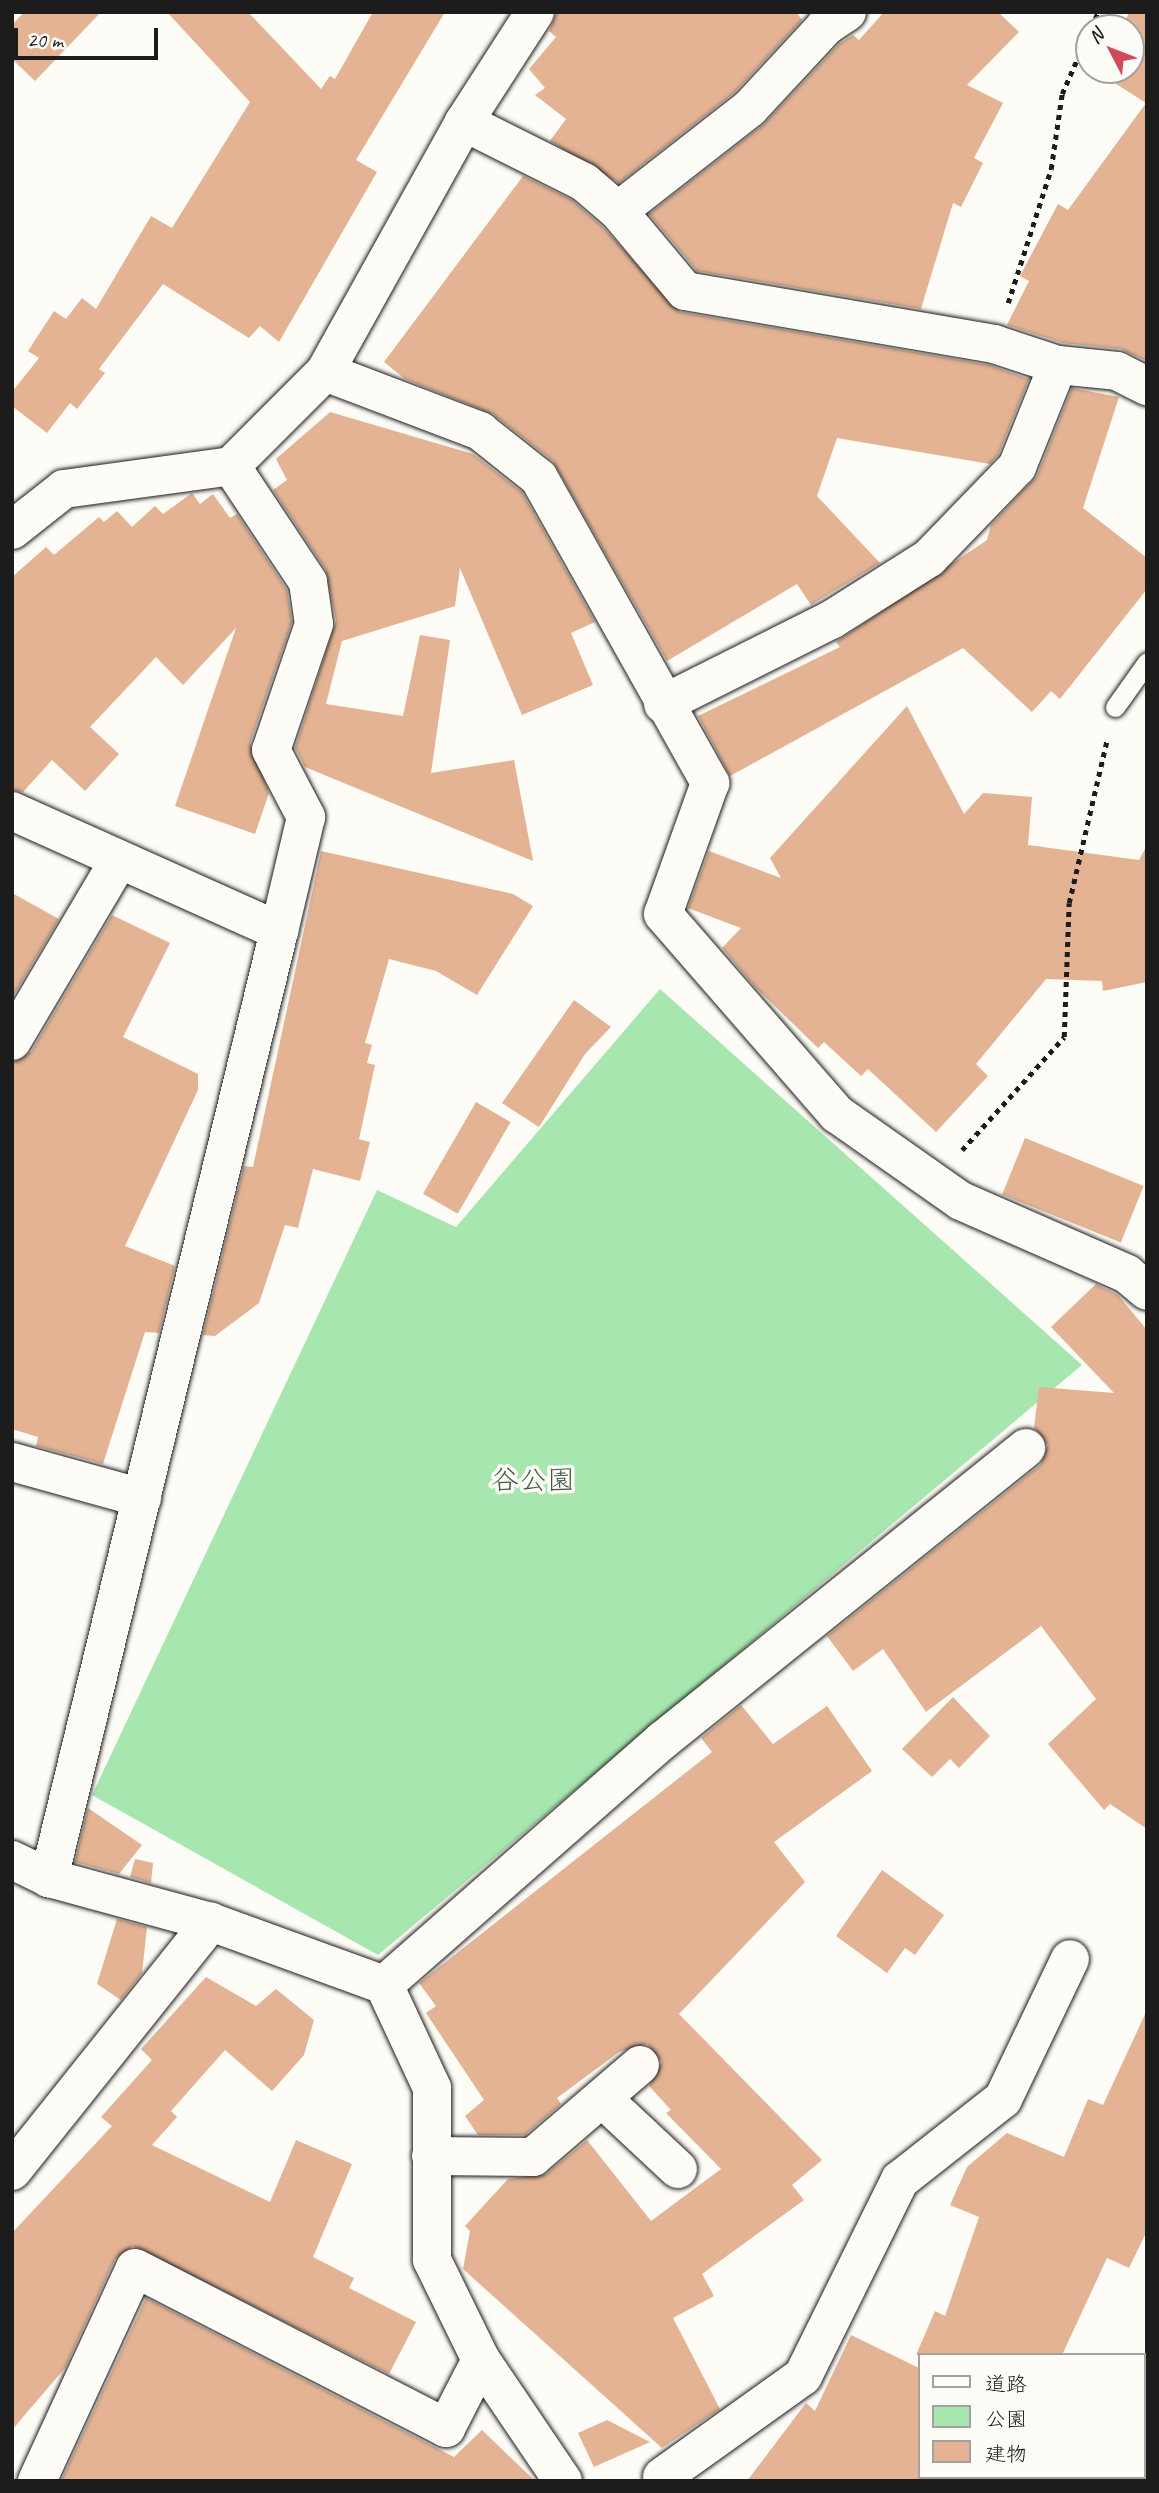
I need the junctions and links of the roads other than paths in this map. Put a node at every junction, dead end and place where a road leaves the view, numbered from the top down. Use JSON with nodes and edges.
{"nodes":[{"id":1,"x":535,"y":12,"type":"edge"},
{"id":2,"x":847,"y":12,"type":"edge"},
{"id":3,"x":464,"y":122,"type":"junction"},
{"id":4,"x":618,"y":211,"type":"junction"},
{"id":5,"x":1058,"y":365,"type":"junction"},
{"id":6,"x":325,"y":372,"type":"junction"},
{"id":7,"x":1147,"y":386,"type":"edge"},
{"id":8,"x":231,"y":466,"type":"junction"},
{"id":9,"x":12,"y":530,"type":"edge"},
{"id":10,"x":1147,"y":662,"type":"edge"},
{"id":11,"x":663,"y":704,"type":"junction"},
{"id":12,"x":1115,"y":707,"type":"road end"},
{"id":13,"x":12,"y":811,"type":"edge"},
{"id":14,"x":118,"y":862,"type":"junction"},
{"id":15,"x":279,"y":931,"type":"junction"},
{"id":16,"x":12,"y":1041,"type":"edge"},
{"id":17,"x":1147,"y":1291,"type":"edge"},
{"id":18,"x":1026,"y":1448,"type":"dead end"},
{"id":19,"x":12,"y":1462,"type":"edge"},
{"id":20,"x":142,"y":1497,"type":"junction"},
{"id":21,"x":12,"y":1860,"type":"edge"},
{"id":22,"x":49,"y":1878,"type":"junction"},
{"id":23,"x":211,"y":1922,"type":"junction"},
{"id":24,"x":1070,"y":1959,"type":"dead end"},
{"id":25,"x":384,"y":1985,"type":"junction"},
{"id":26,"x":640,"y":2066,"type":"dead end"},
{"id":27,"x":602,"y":2098,"type":"junction"},
{"id":28,"x":431,"y":2156,"type":"junction"},
{"id":29,"x":678,"y":2169,"type":"dead end"},
{"id":30,"x":12,"y":2171,"type":"edge"},
{"id":31,"x":481,"y":2360,"type":"junction"},
{"id":32,"x":659,"y":2480,"type":"edge"},
{"id":33,"x":37,"y":2481,"type":"edge"},
{"id":34,"x":563,"y":2481,"type":"edge"}],
"edges":[{"from":1,"to":3,"type":"street"},
{"from":2,"to":4,"type":"street"},
{"from":3,"to":4,"type":"street"},
{"from":3,"to":6,"type":"street"},
{"from":4,"to":5,"type":"street"},
{"from":5,"to":7,"type":"street"},
{"from":5,"to":11,"type":"street"},
{"from":6,"to":8,"type":"street"},
{"from":6,"to":11,"type":"street"},
{"from":8,"to":9,"type":"street"},
{"from":8,"to":15,"type":"street"},
{"from":10,"to":12,"type":"lane"},
{"from":11,"to":17,"type":"street"},
{"from":13,"to":14,"type":"street"},
{"from":14,"to":15,"type":"street"},
{"from":14,"to":16,"type":"street"},
{"from":15,"to":20,"type":"street"},
{"from":18,"to":25,"type":"street"},
{"from":19,"to":20,"type":"street"},
{"from":20,"to":22,"type":"street"},
{"from":21,"to":22,"type":"street"},
{"from":22,"to":23,"type":"street"},
{"from":23,"to":25,"type":"street"},
{"from":23,"to":30,"type":"street"},
{"from":24,"to":32,"type":"street"},
{"from":25,"to":28,"type":"street"},
{"from":26,"to":27,"type":"street"},
{"from":27,"to":28,"type":"street"},
{"from":27,"to":29,"type":"street"},
{"from":28,"to":31,"type":"street"},
{"from":31,"to":33,"type":"street"},
{"from":31,"to":34,"type":"street"}]}
